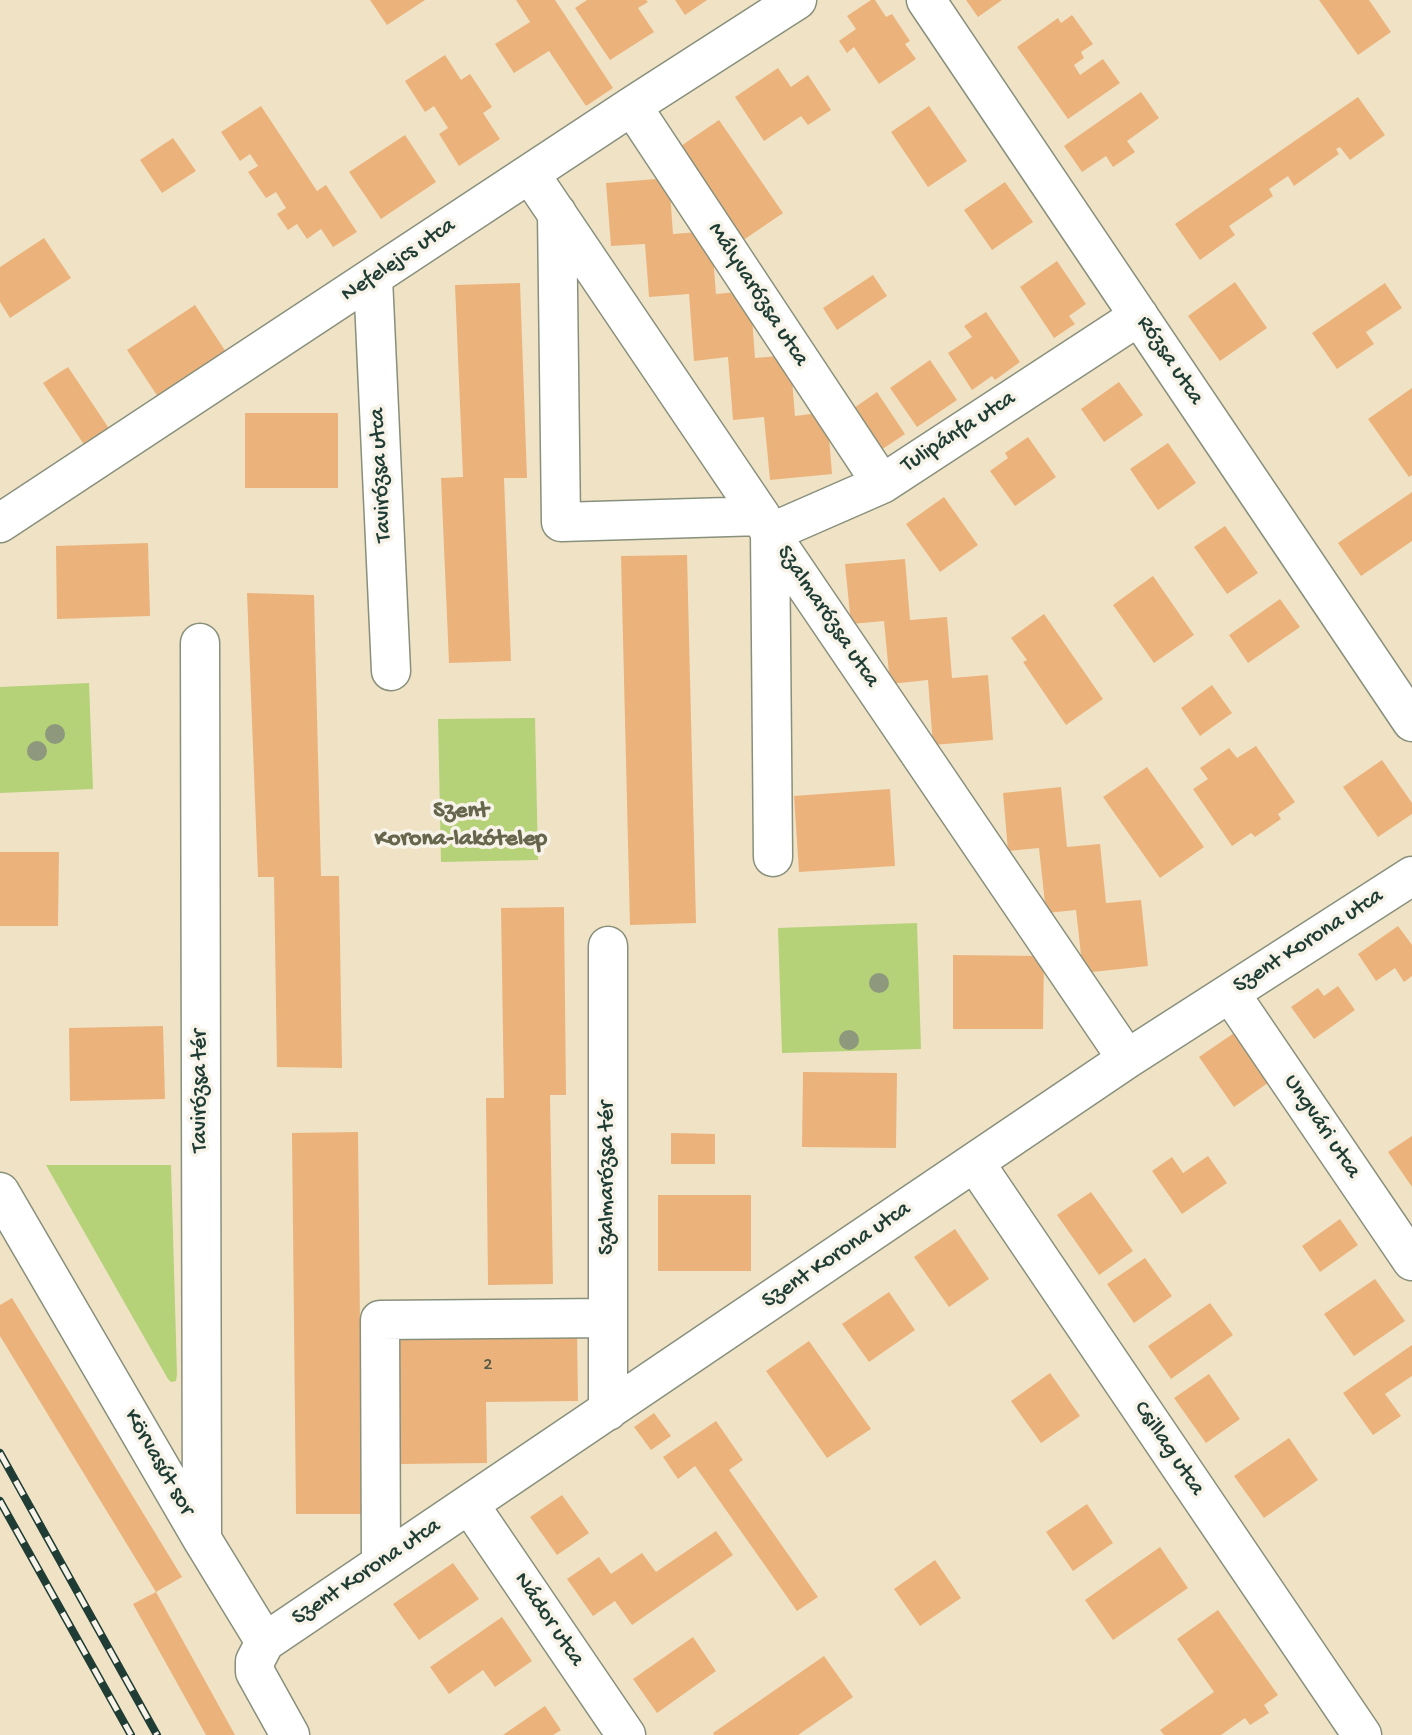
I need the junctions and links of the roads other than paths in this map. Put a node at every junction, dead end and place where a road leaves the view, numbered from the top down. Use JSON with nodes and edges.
{"nodes":[{"id":1,"x":797,"y":0,"type":"edge"},
{"id":2,"x":926,"y":0,"type":"edge"},
{"id":3,"x":632,"y":107,"type":"junction"},
{"id":4,"x":530,"y":174,"type":"junction"},
{"id":5,"x":557,"y":214,"type":"junction"},
{"id":6,"x":373,"y":278,"type":"junction"},
{"id":7,"x":1139,"y":316,"type":"junction"},
{"id":8,"x":882,"y":484,"type":"junction"},
{"id":9,"x":0,"y":523,"type":"edge"},
{"id":10,"x":765,"y":524,"type":"junction"},
{"id":11,"x":200,"y":643,"type":"dead end"},
{"id":12,"x":391,"y":671,"type":"dead end"},
{"id":13,"x":1412,"y":722,"type":"edge"},
{"id":14,"x":773,"y":857,"type":"dead end"},
{"id":15,"x":1412,"y":876,"type":"edge"},
{"id":16,"x":608,"y":946,"type":"dead end"},
{"id":17,"x":1230,"y":993,"type":"junction"},
{"id":18,"x":1128,"y":1059,"type":"junction"},
{"id":19,"x":975,"y":1163,"type":"junction"},
{"id":20,"x":0,"y":1192,"type":"edge"},
{"id":21,"x":1412,"y":1261,"type":"edge"},
{"id":22,"x":608,"y":1318,"type":"junction"},
{"id":23,"x":608,"y":1411,"type":"junction"},
{"id":24,"x":470,"y":1504,"type":"junction"},
{"id":25,"x":202,"y":1539,"type":"junction"},
{"id":26,"x":381,"y":1563,"type":"junction"},
{"id":27,"x":264,"y":1642,"type":"junction"},
{"id":28,"x":290,"y":1735,"type":"edge"},
{"id":29,"x":626,"y":1735,"type":"edge"},
{"id":30,"x":1362,"y":1735,"type":"edge"}],
"edges":[{"from":1,"to":3,"type":"street","name":"Nefelejcs utca"},
{"from":2,"to":7,"type":"street","name":"Rózsa utca"},
{"from":3,"to":4,"type":"street","name":"Nefelejcs utca"},
{"from":3,"to":8,"type":"street","name":"Mályvarózsa utca"},
{"from":4,"to":5,"type":"street","name":"Szalmarózsa utca"},
{"from":4,"to":6,"type":"street","name":"Nefelejcs utca"},
{"from":5,"to":10,"type":"street","name":"Szalmarózsa utca"},
{"from":5,"to":10,"type":"street"},
{"from":6,"to":9,"type":"street","name":"Nefelejcs utca"},
{"from":6,"to":12,"type":"street","name":"Tavirózsa utca"},
{"from":7,"to":8,"type":"street","name":"Tulipánfa utca"},
{"from":7,"to":13,"type":"street","name":"Rózsa utca"},
{"from":8,"to":10,"type":"street","name":"Tulipánfa utca"},
{"from":10,"to":14,"type":"street"},
{"from":10,"to":18,"type":"street","name":"Szalmarózsa utca"},
{"from":11,"to":25,"type":"street","name":"Tavirózsa tér"},
{"from":15,"to":17,"type":"street","name":"Szent Korona utca"},
{"from":16,"to":22,"type":"street","name":"Szalmarózsa tér"},
{"from":17,"to":18,"type":"street","name":"Szent Korona utca"},
{"from":17,"to":21,"type":"street","name":"Ungvári utca"},
{"from":18,"to":19,"type":"street","name":"Szent Korona utca"},
{"from":19,"to":23,"type":"street","name":"Szent Korona utca"},
{"from":19,"to":30,"type":"street","name":"Csillag utca"},
{"from":20,"to":25,"type":"street","name":"Körvasút sor"},
{"from":22,"to":23,"type":"street","name":"Szalmarózsa tér"},
{"from":22,"to":26,"type":"street"},
{"from":23,"to":24,"type":"street","name":"Szent Korona utca"},
{"from":24,"to":26,"type":"street","name":"Szent Korona utca"},
{"from":24,"to":29,"type":"street","name":"Nádor utca"},
{"from":25,"to":27,"type":"street","name":"Körvasút sor"},
{"from":26,"to":27,"type":"street","name":"Szent Korona utca"},
{"from":27,"to":28,"type":"street"}]}
